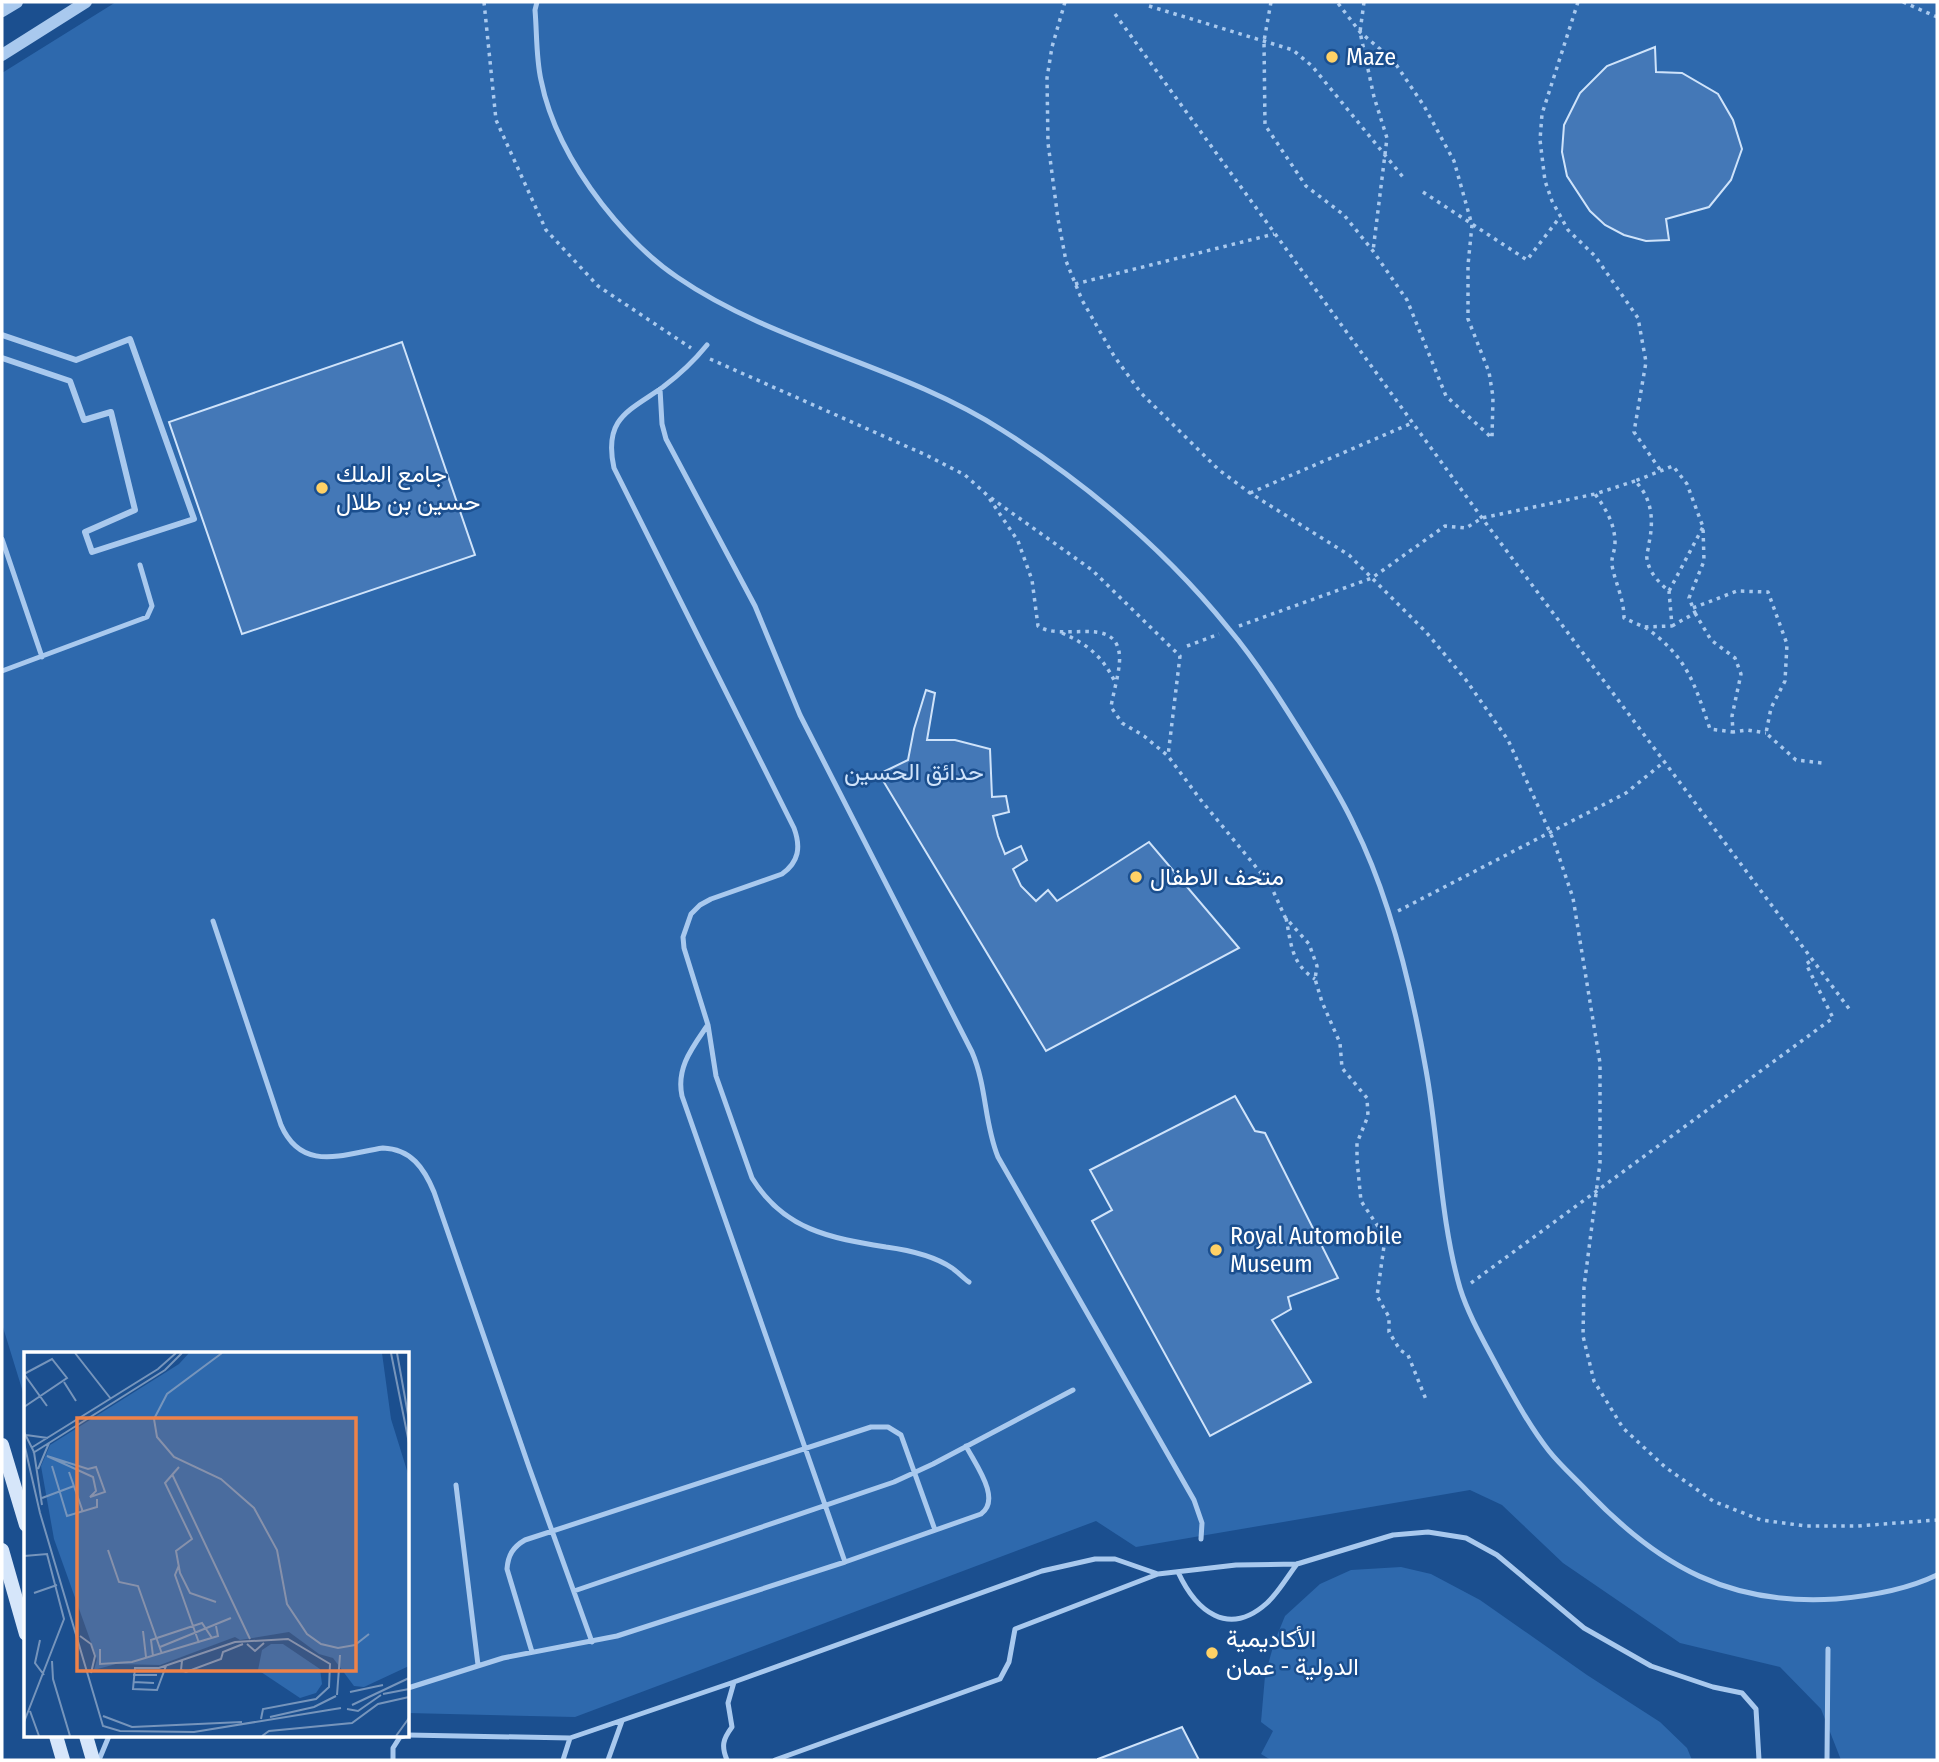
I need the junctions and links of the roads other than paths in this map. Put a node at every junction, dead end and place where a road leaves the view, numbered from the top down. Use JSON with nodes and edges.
{"nodes":[{"id":1,"x":17,"y":2,"type":"edge"},
{"id":2,"x":86,"y":2,"type":"edge"},
{"id":3,"x":537,"y":2,"type":"edge"},
{"id":4,"x":2,"y":11,"type":"edge"},
{"id":5,"x":2,"y":55,"type":"edge"},
{"id":6,"x":2,"y":335,"type":"edge"},
{"id":7,"x":707,"y":345,"type":"dead end"},
{"id":8,"x":2,"y":358,"type":"edge"},
{"id":9,"x":660,"y":389,"type":"junction"},
{"id":10,"x":2,"y":539,"type":"edge"},
{"id":11,"x":140,"y":565,"type":"dead end"},
{"id":12,"x":42,"y":657,"type":"junction"},
{"id":13,"x":2,"y":671,"type":"edge"},
{"id":14,"x":213,"y":921,"type":"dead end"},
{"id":15,"x":708,"y":1025,"type":"junction"},
{"id":16,"x":969,"y":1282,"type":"dead end"},
{"id":17,"x":1073,"y":1390,"type":"dead end"},
{"id":18,"x":2,"y":1445,"type":"edge"},
{"id":19,"x":966,"y":1446,"type":"junction"},
{"id":20,"x":805,"y":1449,"type":"junction"},
{"id":21,"x":916,"y":1472,"type":"junction"},
{"id":22,"x":456,"y":1485,"type":"dead end"},
{"id":23,"x":824,"y":1504,"type":"junction"},
{"id":24,"x":24,"y":1515,"type":"edge"},
{"id":25,"x":935,"y":1530,"type":"junction"},
{"id":26,"x":552,"y":1532,"type":"junction"},
{"id":27,"x":1201,"y":1539,"type":"dead end"},
{"id":28,"x":2,"y":1550,"type":"edge"},
{"id":29,"x":845,"y":1562,"type":"junction"},
{"id":30,"x":1297,"y":1564,"type":"junction"},
{"id":31,"x":1178,"y":1572,"type":"junction"},
{"id":32,"x":1158,"y":1574,"type":"junction"},
{"id":33,"x":1937,"y":1575,"type":"edge"},
{"id":34,"x":574,"y":1591,"type":"junction"},
{"id":35,"x":24,"y":1627,"type":"edge"},
{"id":36,"x":592,"y":1642,"type":"junction"},
{"id":37,"x":1828,"y":1649,"type":"dead end"},
{"id":38,"x":532,"y":1652,"type":"junction"},
{"id":39,"x":478,"y":1665,"type":"junction"},
{"id":40,"x":734,"y":1682,"type":"junction"},
{"id":41,"x":410,"y":1687,"type":"edge"},
{"id":42,"x":622,"y":1721,"type":"junction"},
{"id":43,"x":410,"y":1735,"type":"edge"},
{"id":44,"x":57,"y":1738,"type":"edge"},
{"id":45,"x":87,"y":1738,"type":"edge"},
{"id":46,"x":108,"y":1738,"type":"edge"},
{"id":47,"x":399,"y":1738,"type":"edge"},
{"id":48,"x":570,"y":1738,"type":"junction"},
{"id":49,"x":63,"y":1760,"type":"edge"},
{"id":50,"x":93,"y":1760,"type":"edge"},
{"id":51,"x":99,"y":1760,"type":"edge"},
{"id":52,"x":393,"y":1760,"type":"edge"},
{"id":53,"x":563,"y":1760,"type":"edge"},
{"id":54,"x":608,"y":1760,"type":"edge"},
{"id":55,"x":726,"y":1760,"type":"edge"},
{"id":56,"x":775,"y":1760,"type":"edge"},
{"id":57,"x":1759,"y":1760,"type":"edge"},
{"id":58,"x":1827,"y":1760,"type":"edge"}],
"edges":[{"from":1,"to":4,"type":"street"},
{"from":2,"to":5,"type":"street"},
{"from":3,"to":33,"type":"lane"},
{"from":6,"to":8,"type":"street"},
{"from":7,"to":9,"type":"lane"},
{"from":9,"to":15,"type":"lane"},
{"from":9,"to":27,"type":"lane"},
{"from":10,"to":12,"type":"lane"},
{"from":11,"to":12,"type":"lane"},
{"from":12,"to":13,"type":"lane"},
{"from":14,"to":26,"type":"lane"},
{"from":15,"to":16,"type":"lane"},
{"from":15,"to":20,"type":"lane"},
{"from":17,"to":19,"type":"lane"},
{"from":18,"to":24,"type":"main road"},
{"from":19,"to":21,"type":"lane"},
{"from":19,"to":25,"type":"lane"},
{"from":20,"to":21,"type":"lane"},
{"from":20,"to":23,"type":"lane"},
{"from":20,"to":26,"type":"lane"},
{"from":21,"to":23,"type":"lane"},
{"from":21,"to":25,"type":"lane"},
{"from":22,"to":39,"type":"lane"},
{"from":23,"to":29,"type":"lane"},
{"from":23,"to":34,"type":"lane"},
{"from":25,"to":29,"type":"lane"},
{"from":26,"to":34,"type":"lane"},
{"from":26,"to":38,"type":"lane"},
{"from":28,"to":35,"type":"main road"},
{"from":29,"to":36,"type":"lane"},
{"from":30,"to":31,"type":"lane"},
{"from":30,"to":31,"type":"lane"},
{"from":30,"to":57,"type":"lane"},
{"from":31,"to":32,"type":"lane"},
{"from":32,"to":40,"type":"lane"},
{"from":32,"to":56,"type":"lane"},
{"from":34,"to":36,"type":"lane"},
{"from":36,"to":38,"type":"lane"},
{"from":37,"to":58,"type":"lane"},
{"from":38,"to":39,"type":"lane"},
{"from":39,"to":41,"type":"lane"},
{"from":40,"to":42,"type":"lane"},
{"from":40,"to":55,"type":"lane"},
{"from":42,"to":48,"type":"lane"},
{"from":42,"to":54,"type":"lane"},
{"from":43,"to":48,"type":"lane"},
{"from":44,"to":49,"type":"main road"},
{"from":45,"to":50,"type":"main road"},
{"from":46,"to":51,"type":"lane"},
{"from":47,"to":52,"type":"lane"},
{"from":48,"to":53,"type":"lane"}]}
